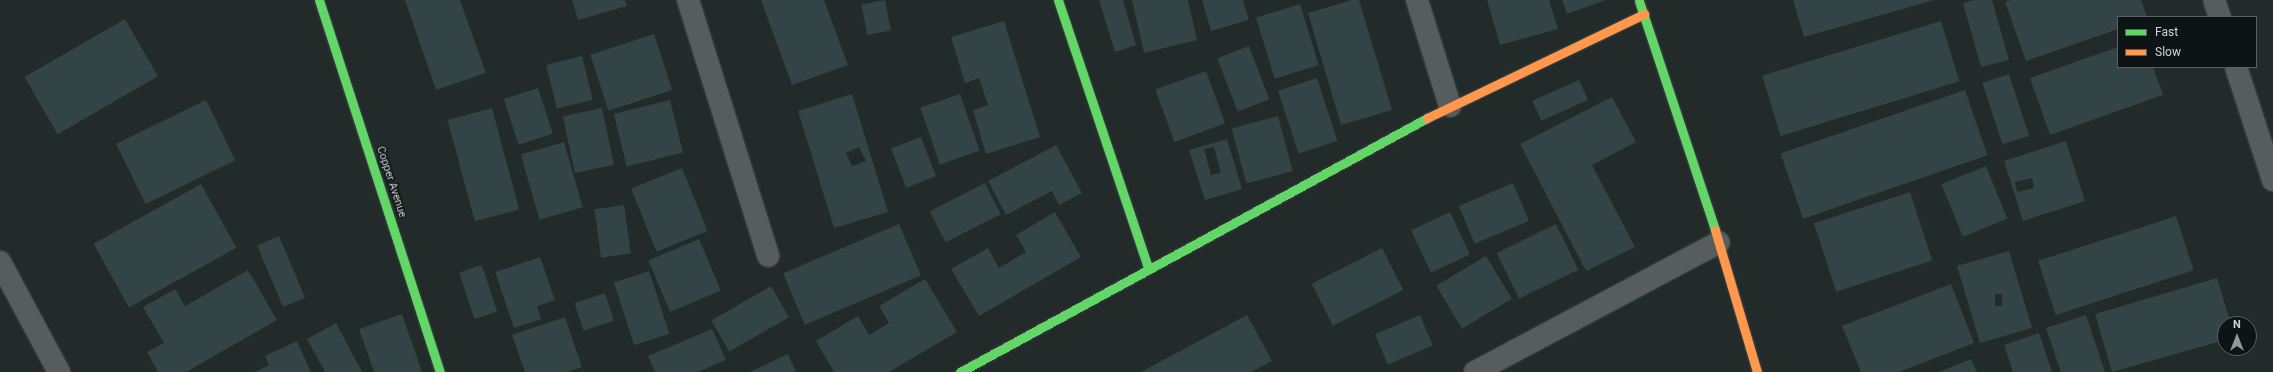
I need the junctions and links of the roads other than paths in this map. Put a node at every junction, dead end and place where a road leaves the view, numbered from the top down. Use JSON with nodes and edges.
{"nodes":[{"id":1,"x":319,"y":0,"type":"edge"},
{"id":2,"x":688,"y":0,"type":"edge"},
{"id":3,"x":1058,"y":0,"type":"edge"},
{"id":4,"x":1417,"y":0,"type":"edge"},
{"id":5,"x":1639,"y":0,"type":"edge"},
{"id":6,"x":2214,"y":0,"type":"edge"},
{"id":7,"x":1644,"y":14,"type":"junction"},
{"id":8,"x":2220,"y":16,"type":"edge"},
{"id":9,"x":2236,"y":68,"type":"edge"},
{"id":10,"x":1450,"y":106,"type":"junction"},
{"id":11,"x":2273,"y":180,"type":"edge"},
{"id":12,"x":1719,"y":242,"type":"junction"},
{"id":13,"x":768,"y":256,"type":"dead end"},
{"id":14,"x":0,"y":262,"type":"edge"},
{"id":15,"x":1148,"y":267,"type":"junction"},
{"id":16,"x":59,"y":372,"type":"edge"},
{"id":17,"x":440,"y":372,"type":"edge"},
{"id":18,"x":960,"y":372,"type":"edge"},
{"id":19,"x":1475,"y":372,"type":"edge"},
{"id":20,"x":1757,"y":372,"type":"edge"}],
"edges":[{"from":1,"to":17,"type":"street","name":"Copper Avenue"},
{"from":2,"to":13,"type":"street"},
{"from":3,"to":15,"type":"street"},
{"from":4,"to":10,"type":"street"},
{"from":5,"to":7,"type":"street"},
{"from":6,"to":8,"type":"street"},
{"from":7,"to":10,"type":"street"},
{"from":7,"to":12,"type":"street"},
{"from":9,"to":11,"type":"street"},
{"from":10,"to":15,"type":"street"},
{"from":12,"to":19,"type":"street"},
{"from":12,"to":20,"type":"street"},
{"from":14,"to":16,"type":"street"},
{"from":15,"to":18,"type":"street"}]}
